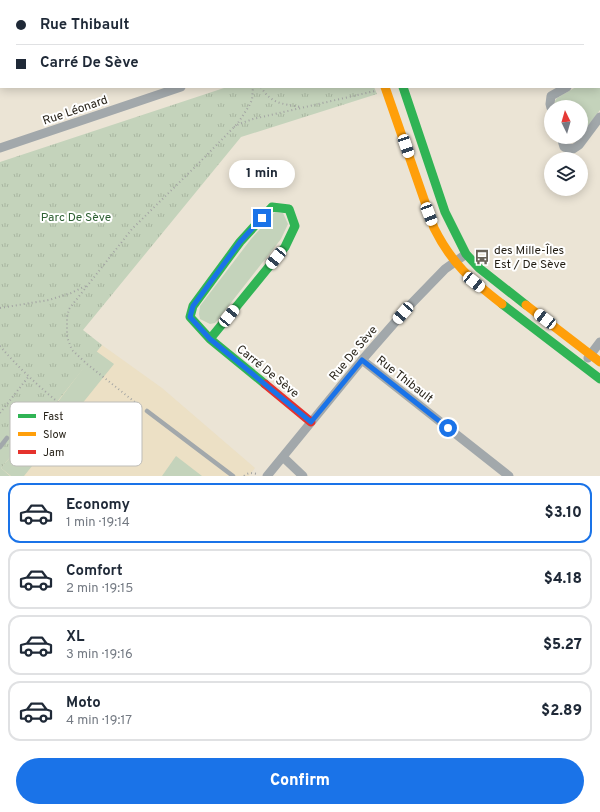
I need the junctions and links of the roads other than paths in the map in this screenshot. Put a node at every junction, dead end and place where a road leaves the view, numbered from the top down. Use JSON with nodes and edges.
{"nodes":[{"id":1,"x":178,"y":88,"type":"edge"},
{"id":2,"x":382,"y":88,"type":"edge"},
{"id":3,"x":403,"y":88,"type":"edge"},
{"id":4,"x":565,"y":88,"type":"edge"},
{"id":5,"x":550,"y":100,"type":"edge"},
{"id":6,"x":600,"y":117,"type":"edge"},
{"id":7,"x":588,"y":133,"type":"edge"},
{"id":8,"x":563,"y":144,"type":"edge"},
{"id":9,"x":580,"y":144,"type":"edge"},
{"id":10,"x":0,"y":148,"type":"edge"},
{"id":11,"x":466,"y":254,"type":"junction"},
{"id":12,"x":454,"y":263,"type":"junction"},
{"id":13,"x":210,"y":339,"type":"junction"},
{"id":14,"x":600,"y":342,"type":"edge"},
{"id":15,"x":590,"y":354,"type":"junction"},
{"id":16,"x":362,"y":360,"type":"junction"},
{"id":17,"x":600,"y":362,"type":"edge"},
{"id":18,"x":582,"y":366,"type":"junction"},
{"id":19,"x":600,"y":379,"type":"edge"},
{"id":20,"x":147,"y":411,"type":"road end"},
{"id":21,"x":311,"y":422,"type":"junction"},
{"id":22,"x":7,"y":438,"type":"road end"},
{"id":23,"x":0,"y":446,"type":"edge"},
{"id":24,"x":283,"y":456,"type":"junction"},
{"id":25,"x":268,"y":474,"type":"edge"},
{"id":26,"x":233,"y":476,"type":"edge"},
{"id":27,"x":303,"y":476,"type":"edge"},
{"id":28,"x":509,"y":476,"type":"edge"}],
"edges":[{"from":1,"to":10,"type":"street","name":"Rue Léonard"},
{"from":2,"to":12,"type":"street"},
{"from":3,"to":11,"type":"street"},
{"from":4,"to":5,"type":"street"},
{"from":6,"to":7,"type":"street"},
{"from":8,"to":9,"type":"street"},
{"from":11,"to":12,"type":"street","name":"Rue De Sève"},
{"from":11,"to":15,"type":"street"},
{"from":12,"to":16,"type":"street","name":"Rue De Sève"},
{"from":12,"to":18,"type":"street"},
{"from":13,"to":13,"type":"street","name":"Carré De Sève"},
{"from":13,"to":21,"type":"street","name":"Carré De Sève"},
{"from":14,"to":15,"type":"street"},
{"from":15,"to":17,"type":"street"},
{"from":15,"to":18,"type":"street"},
{"from":16,"to":21,"type":"street","name":"Rue De Sève"},
{"from":16,"to":28,"type":"street","name":"Rue Thibault"},
{"from":18,"to":19,"type":"street"},
{"from":20,"to":26,"type":"lane"},
{"from":21,"to":24,"type":"street","name":"Rue De Sève"},
{"from":22,"to":23,"type":"lane"},
{"from":24,"to":25,"type":"street","name":"Rue De Sève"},
{"from":24,"to":27,"type":"street"}]}
